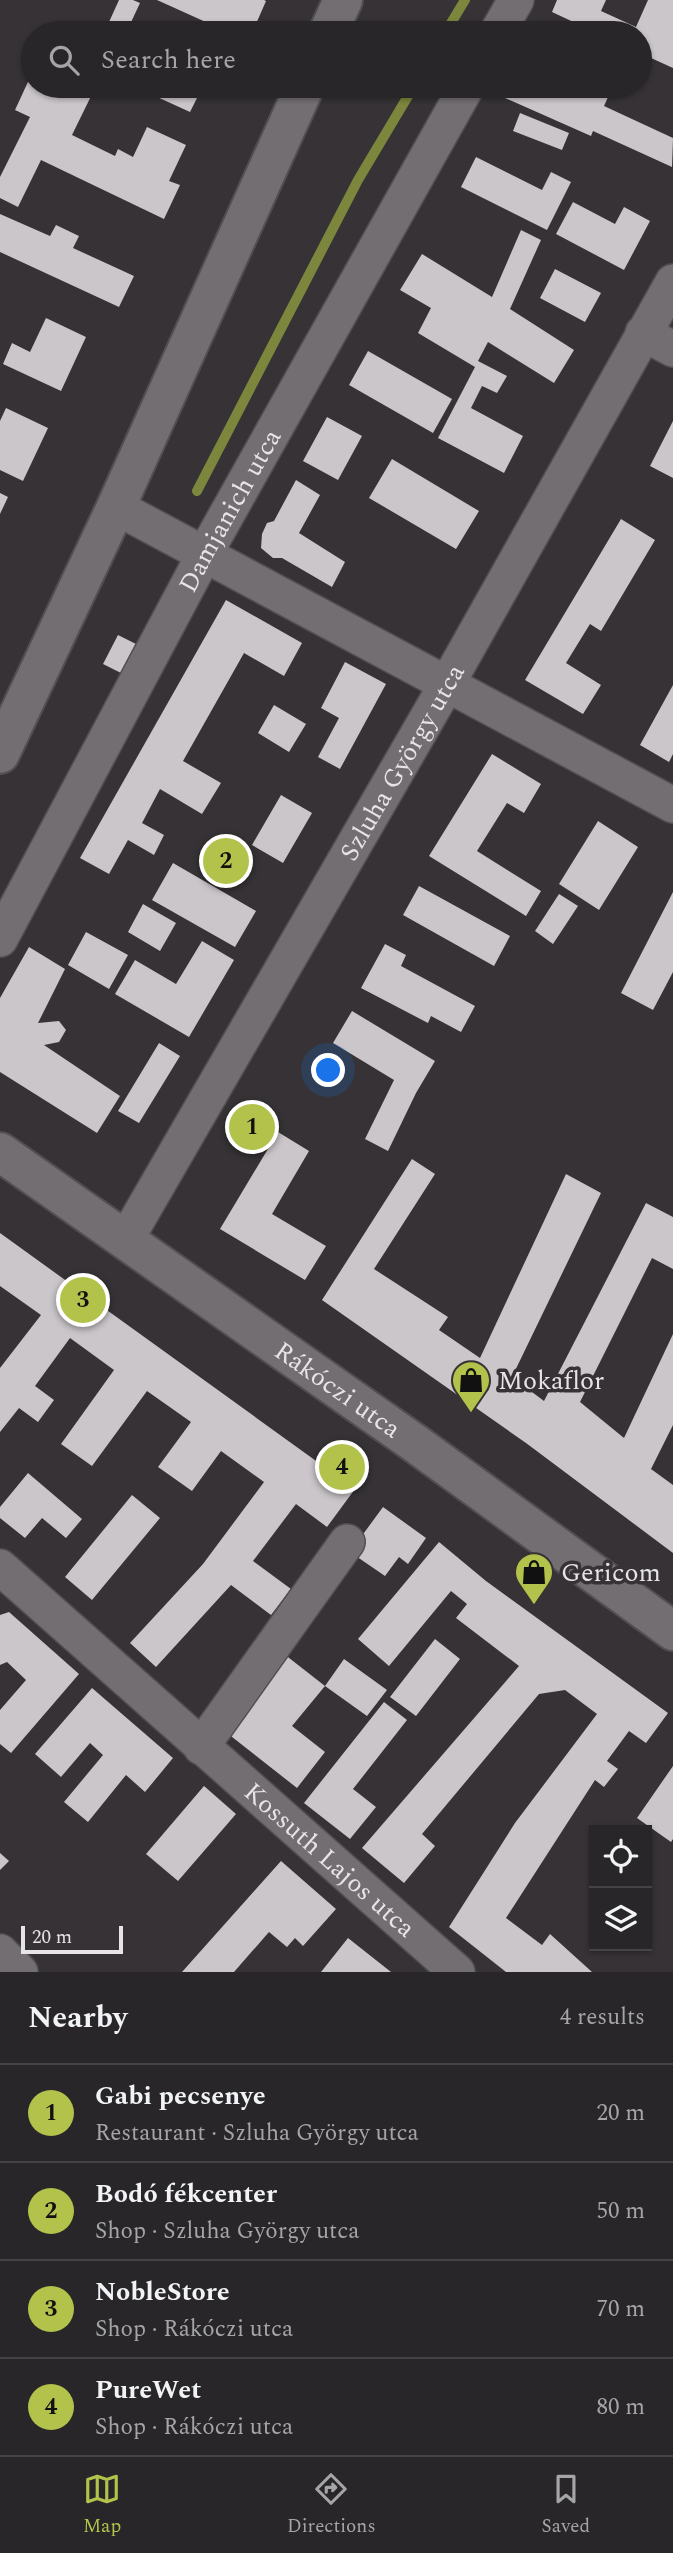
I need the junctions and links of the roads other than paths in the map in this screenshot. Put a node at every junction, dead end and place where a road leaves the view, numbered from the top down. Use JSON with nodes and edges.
{"nodes":[{"id":1,"x":343,"y":0,"type":"edge"},
{"id":2,"x":516,"y":0,"type":"edge"},
{"id":3,"x":333,"y":21,"type":"edge"},
{"id":4,"x":504,"y":21,"type":"edge"},
{"id":5,"x":300,"y":98,"type":"edge"},
{"id":6,"x":460,"y":98,"type":"edge"},
{"id":7,"x":673,"y":282,"type":"edge"},
{"id":8,"x":658,"y":341,"type":"edge"},
{"id":9,"x":116,"y":507,"type":"junction"},
{"id":10,"x":204,"y":555,"type":"junction"},
{"id":11,"x":447,"y":684,"type":"junction"},
{"id":12,"x":0,"y":754,"type":"edge"},
{"id":13,"x":673,"y":804,"type":"edge"},
{"id":14,"x":0,"y":939,"type":"edge"},
{"id":15,"x":0,"y":1152,"type":"edge"},
{"id":16,"x":125,"y":1241,"type":"junction"},
{"id":17,"x":347,"y":1542,"type":"dead end"},
{"id":18,"x":0,"y":1567,"type":"edge"},
{"id":19,"x":673,"y":1630,"type":"edge"},
{"id":20,"x":201,"y":1747,"type":"junction"},
{"id":21,"x":0,"y":1952,"type":"edge"},
{"id":22,"x":20,"y":1972,"type":"edge"},
{"id":23,"x":457,"y":1972,"type":"edge"}],
"edges":[{"from":1,"to":3,"type":"street"},
{"from":2,"to":4,"type":"street"},
{"from":5,"to":9,"type":"street"},
{"from":6,"to":10,"type":"street","name":"Damjanich utca"},
{"from":7,"to":8,"type":"street","name":"Szluha György utca"},
{"from":8,"to":11,"type":"street","name":"Szluha György utca"},
{"from":9,"to":10,"type":"street"},
{"from":9,"to":12,"type":"street"},
{"from":10,"to":11,"type":"street"},
{"from":10,"to":14,"type":"street","name":"Damjanich utca"},
{"from":11,"to":13,"type":"street"},
{"from":11,"to":16,"type":"street","name":"Szluha György utca"},
{"from":15,"to":16,"type":"street","name":"Rákóczi utca"},
{"from":16,"to":19,"type":"street","name":"Rákóczi utca"},
{"from":17,"to":20,"type":"street"},
{"from":18,"to":20,"type":"street","name":"Kossuth Lajos utca"},
{"from":20,"to":23,"type":"street","name":"Kossuth Lajos utca"},
{"from":21,"to":22,"type":"street"}]}
